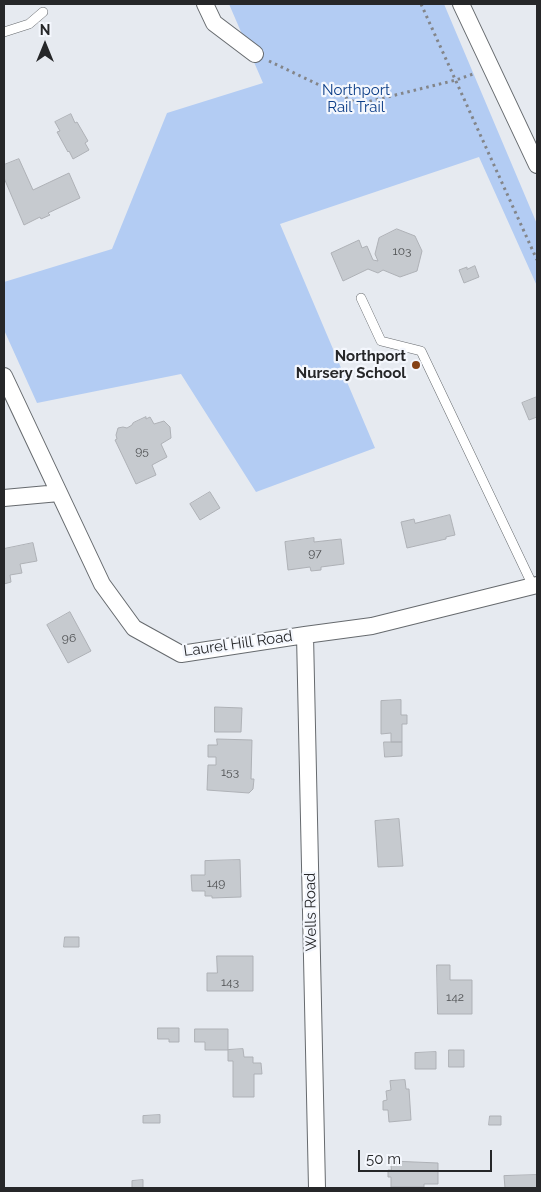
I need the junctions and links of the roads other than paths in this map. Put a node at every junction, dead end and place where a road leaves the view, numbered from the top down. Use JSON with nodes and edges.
{"nodes":[{"id":1,"x":205,"y":4,"type":"edge"},
{"id":2,"x":461,"y":4,"type":"edge"},
{"id":3,"x":43,"y":12,"type":"dead end"},
{"id":4,"x":4,"y":32,"type":"edge"},
{"id":5,"x":255,"y":54,"type":"road end"},
{"id":6,"x":537,"y":165,"type":"edge"},
{"id":7,"x":361,"y":298,"type":"dead end"},
{"id":8,"x":4,"y":376,"type":"edge"},
{"id":9,"x":59,"y":493,"type":"junction"},
{"id":10,"x":4,"y":498,"type":"edge"},
{"id":11,"x":535,"y":586,"type":"edge"},
{"id":12,"x":305,"y":635,"type":"junction"},
{"id":13,"x":317,"y":1188,"type":"edge"}],
"edges":[{"from":1,"to":5,"type":"street"},
{"from":2,"to":6,"type":"street"},
{"from":3,"to":4,"type":"lane"},
{"from":7,"to":11,"type":"lane"},
{"from":8,"to":9,"type":"street","name":"Laurel Hill Road"},
{"from":9,"to":10,"type":"street"},
{"from":9,"to":12,"type":"street","name":"Laurel Hill Road"},
{"from":11,"to":12,"type":"street","name":"Laurel Hill Road"},
{"from":12,"to":13,"type":"street","name":"Wells Road"}]}
